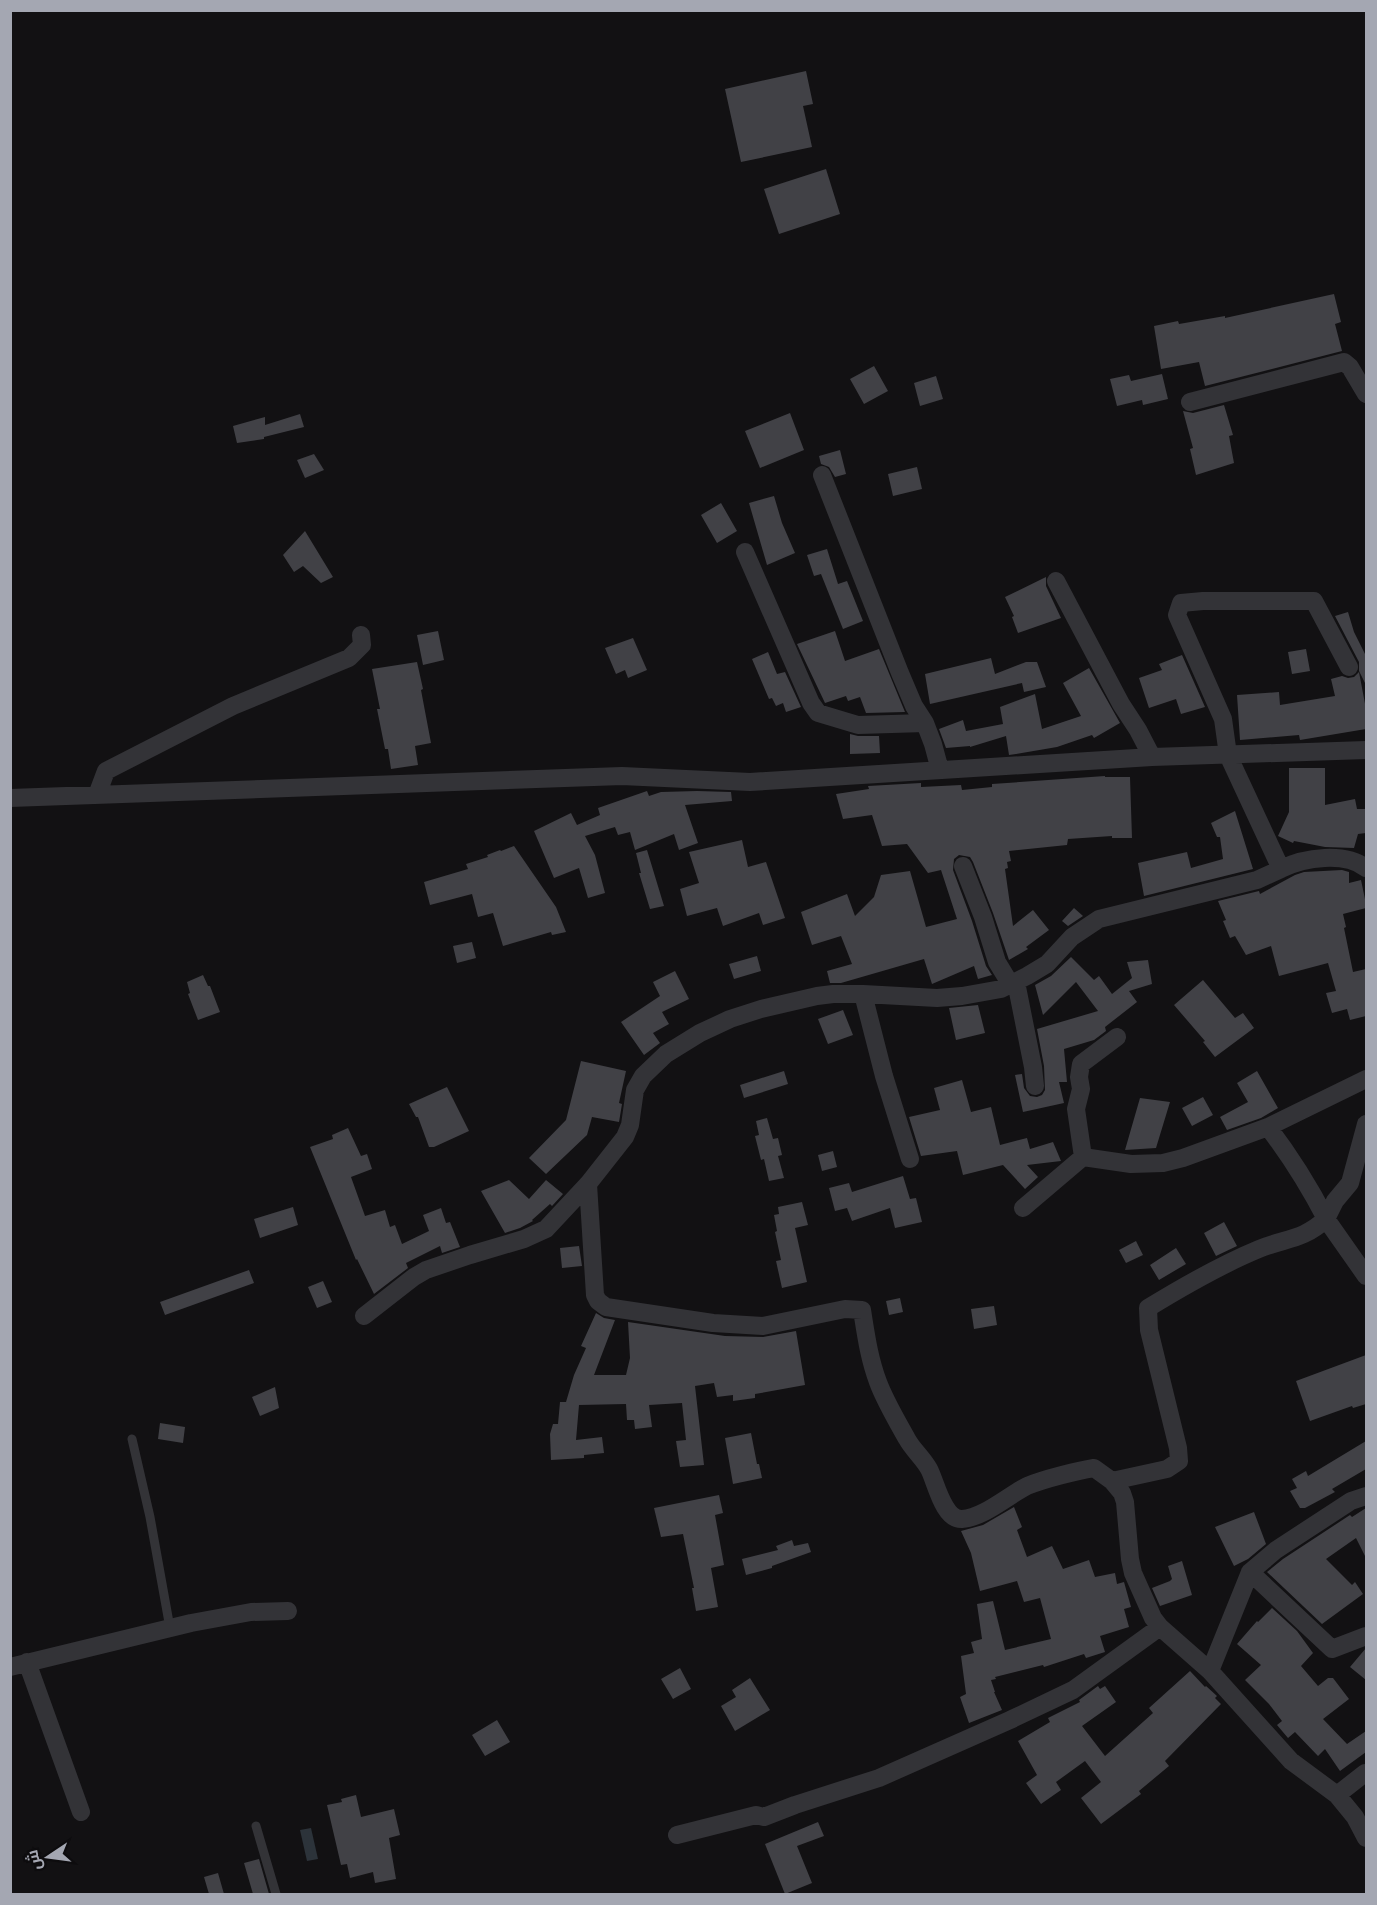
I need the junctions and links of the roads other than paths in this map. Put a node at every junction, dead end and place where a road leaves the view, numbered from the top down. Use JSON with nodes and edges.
{"nodes":[{"id":1,"x":1366,"y":394,"type":"edge"},
{"id":2,"x":1190,"y":402,"type":"dead end"},
{"id":3,"x":822,"y":475,"type":"dead end"},
{"id":4,"x":745,"y":552,"type":"dead end"},
{"id":5,"x":1056,"y":581,"type":"dead end"},
{"id":6,"x":361,"y":635,"type":"dead end"},
{"id":7,"x":1349,"y":667,"type":"dead end"},
{"id":8,"x":925,"y":723,"type":"junction"},
{"id":9,"x":1366,"y":750,"type":"edge"},
{"id":10,"x":1228,"y":755,"type":"junction"},
{"id":11,"x":1152,"y":757,"type":"junction"},
{"id":12,"x":940,"y":770,"type":"junction"},
{"id":13,"x":97,"y":795,"type":"junction"},
{"id":14,"x":10,"y":798,"type":"edge"},
{"id":15,"x":963,"y":866,"type":"dead end"},
{"id":16,"x":1281,"y":868,"type":"junction"},
{"id":17,"x":1366,"y":868,"type":"edge"},
{"id":18,"x":1013,"y":983,"type":"junction"},
{"id":19,"x":863,"y":994,"type":"junction"},
{"id":20,"x":1117,"y":1036,"type":"dead end"},
{"id":21,"x":1366,"y":1079,"type":"edge"},
{"id":22,"x":1035,"y":1086,"type":"dead end"},
{"id":23,"x":1366,"y":1124,"type":"edge"},
{"id":24,"x":1268,"y":1127,"type":"junction"},
{"id":25,"x":1083,"y":1157,"type":"junction"},
{"id":26,"x":910,"y":1160,"type":"dead end"},
{"id":27,"x":588,"y":1184,"type":"junction"},
{"id":28,"x":1023,"y":1208,"type":"dead end"},
{"id":29,"x":1326,"y":1219,"type":"junction"},
{"id":30,"x":1366,"y":1276,"type":"edge"},
{"id":31,"x":364,"y":1316,"type":"dead end"},
{"id":32,"x":132,"y":1439,"type":"dead end"},
{"id":33,"x":1112,"y":1481,"type":"junction"},
{"id":34,"x":1366,"y":1496,"type":"edge"},
{"id":35,"x":1250,"y":1572,"type":"junction"},
{"id":36,"x":288,"y":1611,"type":"dead end"},
{"id":37,"x":1160,"y":1627,"type":"junction"},
{"id":38,"x":170,"y":1628,"type":"junction"},
{"id":39,"x":1366,"y":1636,"type":"edge"},
{"id":40,"x":19,"y":1665,"type":"edge"},
{"id":41,"x":1210,"y":1671,"type":"junction"},
{"id":42,"x":1365,"y":1773,"type":"edge"},
{"id":43,"x":1337,"y":1795,"type":"junction"},
{"id":44,"x":81,"y":1812,"type":"dead end"},
{"id":45,"x":255,"y":1826,"type":"dead end"},
{"id":46,"x":677,"y":1835,"type":"dead end"},
{"id":47,"x":1366,"y":1839,"type":"edge"},
{"id":48,"x":276,"y":1894,"type":"edge"}],
"edges":[{"from":1,"to":2,"type":"street"},
{"from":3,"to":8,"type":"street"},
{"from":4,"to":8,"type":"street"},
{"from":5,"to":11,"type":"street"},
{"from":6,"to":13,"type":"street"},
{"from":7,"to":10,"type":"street"},
{"from":8,"to":12,"type":"street"},
{"from":9,"to":10,"type":"street"},
{"from":10,"to":11,"type":"street"},
{"from":10,"to":16,"type":"street"},
{"from":11,"to":12,"type":"street"},
{"from":12,"to":13,"type":"street"},
{"from":13,"to":14,"type":"street"},
{"from":15,"to":18,"type":"street"},
{"from":16,"to":17,"type":"street"},
{"from":16,"to":18,"type":"street"},
{"from":18,"to":19,"type":"street"},
{"from":18,"to":22,"type":"street"},
{"from":19,"to":26,"type":"street"},
{"from":19,"to":27,"type":"street"},
{"from":20,"to":25,"type":"street"},
{"from":21,"to":24,"type":"street"},
{"from":23,"to":29,"type":"street"},
{"from":24,"to":25,"type":"street"},
{"from":24,"to":29,"type":"street"},
{"from":25,"to":28,"type":"street"},
{"from":27,"to":31,"type":"street"},
{"from":27,"to":33,"type":"street"},
{"from":29,"to":30,"type":"street"},
{"from":29,"to":33,"type":"street"},
{"from":32,"to":38,"type":"lane"},
{"from":33,"to":37,"type":"street"},
{"from":34,"to":35,"type":"street"},
{"from":35,"to":39,"type":"street"},
{"from":35,"to":41,"type":"street"},
{"from":36,"to":38,"type":"street"},
{"from":37,"to":41,"type":"street"},
{"from":37,"to":46,"type":"street"},
{"from":38,"to":40,"type":"street"},
{"from":40,"to":44,"type":"street"},
{"from":41,"to":43,"type":"street"},
{"from":42,"to":43,"type":"street"},
{"from":43,"to":47,"type":"street"},
{"from":45,"to":48,"type":"lane"}]}
